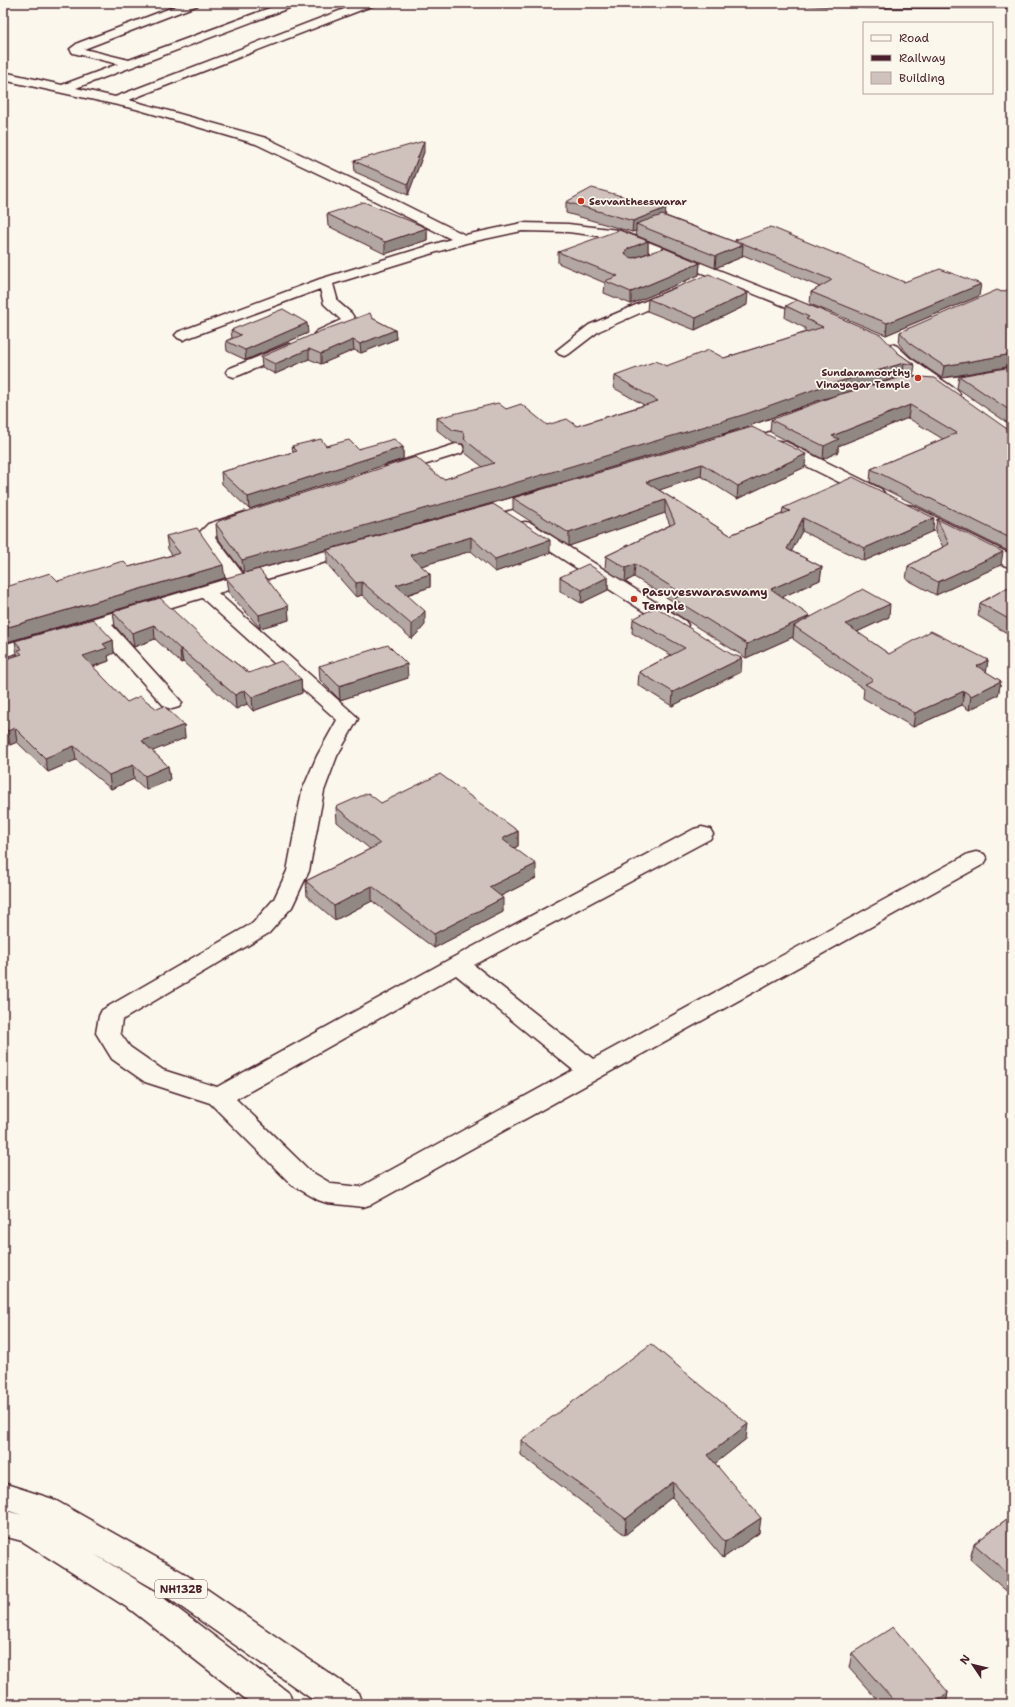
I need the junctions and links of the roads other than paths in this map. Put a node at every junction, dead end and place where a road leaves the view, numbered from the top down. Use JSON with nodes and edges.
{"nodes":[{"id":1,"x":194,"y":3,"type":"edge"},
{"id":2,"x":292,"y":3,"type":"edge"},
{"id":3,"x":370,"y":3,"type":"edge"},
{"id":4,"x":131,"y":64,"type":"junction"},
{"id":5,"x":3,"y":76,"type":"edge"},
{"id":6,"x":63,"y":89,"type":"junction"},
{"id":7,"x":116,"y":101,"type":"junction"},
{"id":8,"x":464,"y":240,"type":"junction"},
{"id":9,"x":666,"y":253,"type":"junction"},
{"id":10,"x":646,"y":260,"type":"edge"},
{"id":11,"x":717,"y":275,"type":"junction"},
{"id":12,"x":703,"y":281,"type":"edge"},
{"id":13,"x":325,"y":282,"type":"junction"},
{"id":14,"x":689,"y":287,"type":"edge"},
{"id":15,"x":830,"y":319,"type":"edge"},
{"id":16,"x":183,"y":335,"type":"dead end"},
{"id":17,"x":900,"y":337,"type":"edge"},
{"id":18,"x":564,"y":351,"type":"dead end"},
{"id":19,"x":234,"y":372,"type":"dead end"},
{"id":20,"x":961,"y":381,"type":"edge"},
{"id":21,"x":910,"y":383,"type":"edge"},
{"id":22,"x":939,"y":385,"type":"junction"},
{"id":23,"x":963,"y":402,"type":"edge"},
{"id":24,"x":811,"y":409,"type":"edge"},
{"id":25,"x":752,"y":432,"type":"junction"},
{"id":26,"x":714,"y":444,"type":"edge"},
{"id":27,"x":456,"y":449,"type":"dead end"},
{"id":28,"x":380,"y":474,"type":"edge"},
{"id":29,"x":556,"y":491,"type":"edge"},
{"id":30,"x":495,"y":509,"type":"junction"},
{"id":31,"x":259,"y":512,"type":"edge"},
{"id":32,"x":457,"y":519,"type":"edge"},
{"id":33,"x":374,"y":543,"type":"edge"},
{"id":34,"x":1012,"y":562,"type":"edge"},
{"id":35,"x":238,"y":581,"type":"junction"},
{"id":36,"x":205,"y":590,"type":"junction"},
{"id":37,"x":99,"y":622,"type":"junction"},
{"id":38,"x":691,"y":633,"type":"edge"},
{"id":39,"x":3,"y":651,"type":"edge"},
{"id":40,"x":172,"y":703,"type":"dead end"},
{"id":41,"x":702,"y":834,"type":"dead end"},
{"id":42,"x":976,"y":859,"type":"dead end"},
{"id":43,"x":458,"y":964,"type":"junction"},
{"id":44,"x":591,"y":1072,"type":"junction"},
{"id":45,"x":219,"y":1097,"type":"junction"},
{"id":46,"x":4,"y":1517,"type":"edge"},
{"id":47,"x":277,"y":1704,"type":"edge"},
{"id":48,"x":346,"y":1704,"type":"edge"}],
"edges":[{"from":1,"to":4,"type":"main road"},
{"from":2,"to":4,"type":"main road"},
{"from":3,"to":7,"type":"main road"},
{"from":4,"to":6,"type":"main road"},
{"from":5,"to":6,"type":"main road"},
{"from":6,"to":7,"type":"main road"},
{"from":7,"to":8,"type":"main road"},
{"from":8,"to":9,"type":"main road"},
{"from":8,"to":13,"type":"main road"},
{"from":9,"to":10,"type":"main road"},
{"from":9,"to":11,"type":"main road"},
{"from":11,"to":12,"type":"main road"},
{"from":11,"to":15,"type":"main road"},
{"from":13,"to":16,"type":"main road"},
{"from":13,"to":19,"type":"main road"},
{"from":14,"to":18,"type":"main road"},
{"from":17,"to":22,"type":"main road"},
{"from":20,"to":22,"type":"main road"},
{"from":21,"to":22,"type":"main road"},
{"from":22,"to":23,"type":"main road"},
{"from":24,"to":25,"type":"main road"},
{"from":25,"to":26,"type":"main road"},
{"from":25,"to":34,"type":"main road"},
{"from":27,"to":28,"type":"main road"},
{"from":29,"to":30,"type":"main road"},
{"from":30,"to":32,"type":"main road"},
{"from":30,"to":38,"type":"main road"},
{"from":31,"to":35,"type":"main road"},
{"from":33,"to":35,"type":"main road"},
{"from":35,"to":36,"type":"main road"},
{"from":36,"to":37,"type":"main road"},
{"from":36,"to":45,"type":"main road"},
{"from":37,"to":39,"type":"main road"},
{"from":37,"to":40,"type":"main road"},
{"from":41,"to":43,"type":"main road"},
{"from":42,"to":44,"type":"main road"},
{"from":43,"to":44,"type":"main road"},
{"from":43,"to":45,"type":"main road"},
{"from":44,"to":45,"type":"main road"},
{"from":46,"to":47,"type":"main road","number":"NH132B"},
{"from":46,"to":48,"type":"main road","number":"NH132B"}]}
